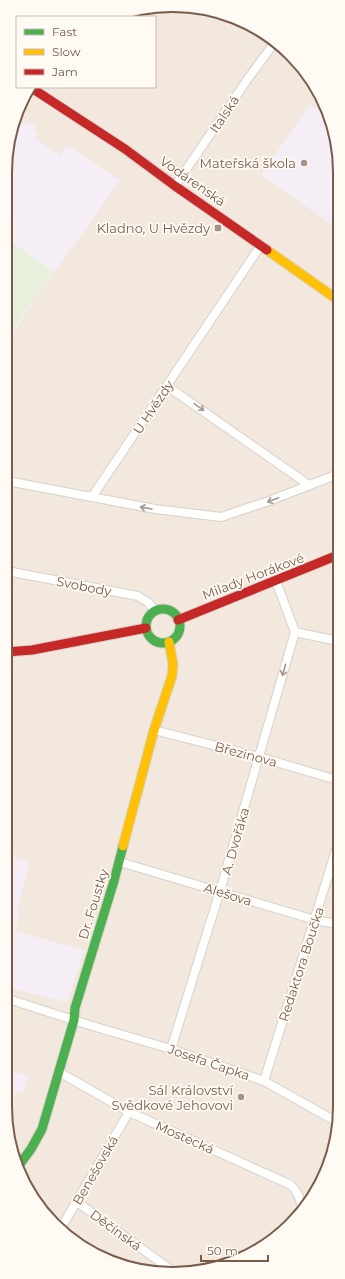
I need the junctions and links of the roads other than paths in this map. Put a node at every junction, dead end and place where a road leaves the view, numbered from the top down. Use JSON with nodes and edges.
{"nodes":[{"id":1,"x":271,"y":46,"type":"edge"},
{"id":2,"x":35,"y":90,"type":"edge"},
{"id":3,"x":175,"y":186,"type":"junction"},
{"id":4,"x":261,"y":245,"type":"junction"},
{"id":5,"x":333,"y":296,"type":"edge"},
{"id":6,"x":167,"y":386,"type":"junction"},
{"id":7,"x":333,"y":476,"type":"edge"},
{"id":8,"x":12,"y":483,"type":"edge"},
{"id":9,"x":309,"y":486,"type":"junction"},
{"id":10,"x":92,"y":497,"type":"junction"},
{"id":11,"x":333,"y":558,"type":"edge"},
{"id":12,"x":12,"y":572,"type":"edge"},
{"id":13,"x":276,"y":581,"type":"junction"},
{"id":14,"x":155,"y":611,"type":"junction"},
{"id":15,"x":178,"y":620,"type":"junction"},
{"id":16,"x":146,"y":628,"type":"junction"},
{"id":17,"x":295,"y":632,"type":"junction"},
{"id":18,"x":333,"y":640,"type":"edge"},
{"id":19,"x":169,"y":642,"type":"junction"},
{"id":20,"x":12,"y":652,"type":"edge"},
{"id":21,"x":154,"y":730,"type":"junction"},
{"id":22,"x":260,"y":757,"type":"junction"},
{"id":23,"x":333,"y":779,"type":"edge"},
{"id":24,"x":333,"y":860,"type":"edge"},
{"id":25,"x":120,"y":862,"type":"junction"},
{"id":26,"x":220,"y":891,"type":"junction"},
{"id":27,"x":315,"y":920,"type":"junction"},
{"id":28,"x":333,"y":923,"type":"edge"},
{"id":29,"x":12,"y":1000,"type":"edge"},
{"id":30,"x":74,"y":1020,"type":"junction"},
{"id":31,"x":171,"y":1049,"type":"junction"},
{"id":32,"x":59,"y":1072,"type":"junction"},
{"id":33,"x":264,"y":1081,"type":"junction"},
{"id":34,"x":129,"y":1112,"type":"junction"},
{"id":35,"x":333,"y":1120,"type":"edge"},
{"id":36,"x":22,"y":1162,"type":"edge"},
{"id":37,"x":77,"y":1202,"type":"junction"},
{"id":38,"x":301,"y":1203,"type":"edge"},
{"id":39,"x":64,"y":1224,"type":"edge"},
{"id":40,"x":167,"y":1267,"type":"edge"}],
"edges":[{"from":1,"to":3,"type":"street","name":"Italská"},
{"from":2,"to":3,"type":"street","name":"Vodárenská"},
{"from":3,"to":4,"type":"street","name":"Vodárenská"},
{"from":4,"to":5,"type":"street","name":"Vodárenská"},
{"from":4,"to":6,"type":"street","name":"U Hvězdy"},
{"from":6,"to":9,"type":"street","one_way":true},
{"from":6,"to":10,"type":"street","name":"U Hvězdy"},
{"from":7,"to":9,"type":"street"},
{"from":8,"to":10,"type":"street"},
{"from":9,"to":10,"type":"street","one_way":true},
{"from":11,"to":13,"type":"street","name":"Milady Horákové"},
{"from":12,"to":14,"type":"street","name":"Svobody"},
{"from":13,"to":15,"type":"street","name":"Milady Horákové"},
{"from":13,"to":17,"type":"street"},
{"from":14,"to":15,"type":"street"},
{"from":14,"to":16,"type":"street"},
{"from":15,"to":19,"type":"street"},
{"from":16,"to":19,"type":"street"},
{"from":16,"to":20,"type":"street"},
{"from":17,"to":18,"type":"street"},
{"from":17,"to":22,"type":"street","name":"A. Dvořáka","one_way":true},
{"from":19,"to":21,"type":"street","name":"Dr. Foustky"},
{"from":21,"to":22,"type":"street","name":"Březinova"},
{"from":21,"to":25,"type":"street","name":"Dr. Foustky"},
{"from":22,"to":23,"type":"street","name":"Březinova"},
{"from":22,"to":26,"type":"street","name":"A. Dvořáka"},
{"from":24,"to":27,"type":"street","name":"Redaktora Boučka"},
{"from":25,"to":26,"type":"street","name":"Alešova"},
{"from":25,"to":30,"type":"street","name":"Dr. Foustky"},
{"from":26,"to":27,"type":"street","name":"Alešova"},
{"from":26,"to":31,"type":"street","name":"A. Dvořáka"},
{"from":27,"to":28,"type":"street","name":"Alešova"},
{"from":27,"to":33,"type":"street","name":"Redaktora Boučka"},
{"from":29,"to":30,"type":"street","name":"Josefa Čapka"},
{"from":30,"to":31,"type":"street","name":"Josefa Čapka"},
{"from":30,"to":32,"type":"street","name":"Dr. Foustky"},
{"from":31,"to":33,"type":"street","name":"Josefa Čapka"},
{"from":32,"to":34,"type":"street","name":"Mostecká"},
{"from":32,"to":36,"type":"street","name":"Dr. Foustky"},
{"from":33,"to":35,"type":"street","name":"Josefa Čapka"},
{"from":34,"to":37,"type":"street","name":"Benešovská"},
{"from":34,"to":38,"type":"street","name":"Mostecká"},
{"from":37,"to":39,"type":"street","name":"Benešovská"},
{"from":37,"to":40,"type":"street","name":"Děčínská"}]}
